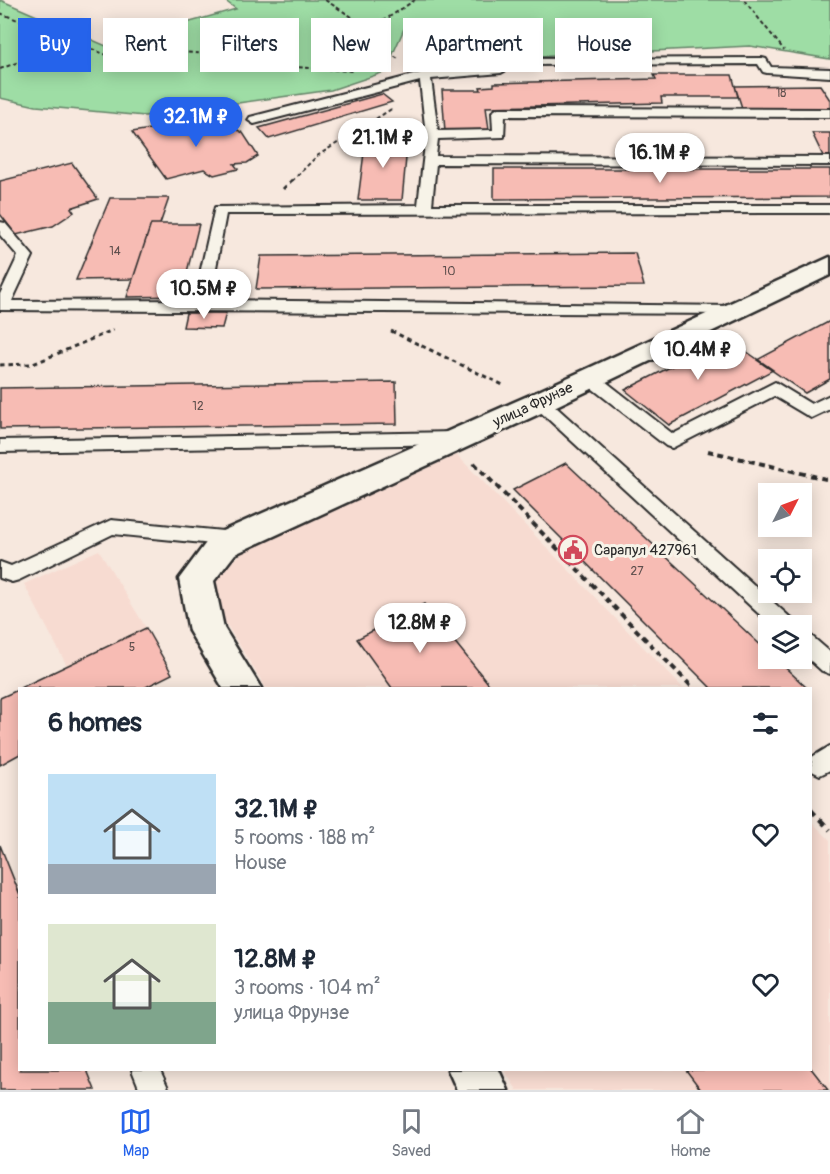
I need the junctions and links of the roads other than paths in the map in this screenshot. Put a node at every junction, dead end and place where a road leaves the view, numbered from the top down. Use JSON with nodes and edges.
{"nodes":[{"id":1,"x":830,"y":73,"type":"edge"},
{"id":2,"x":425,"y":76,"type":"junction"},
{"id":3,"x":830,"y":113,"type":"edge"},
{"id":4,"x":254,"y":120,"type":"dead end"},
{"id":5,"x":432,"y":135,"type":"junction"},
{"id":6,"x":429,"y":160,"type":"junction"},
{"id":7,"x":830,"y":161,"type":"edge"},
{"id":8,"x":830,"y":209,"type":"edge"},
{"id":9,"x":424,"y":211,"type":"junction"},
{"id":10,"x":0,"y":226,"type":"edge"},
{"id":11,"x":830,"y":265,"type":"edge"},
{"id":12,"x":201,"y":305,"type":"junction"},
{"id":13,"x":733,"y":311,"type":"junction"},
{"id":14,"x":590,"y":378,"type":"junction"},
{"id":15,"x":830,"y":401,"type":"edge"},
{"id":16,"x":540,"y":402,"type":"junction"},
{"id":17,"x":0,"y":446,"type":"edge"},
{"id":18,"x":465,"y":448,"type":"junction"},
{"id":19,"x":233,"y":539,"type":"junction"},
{"id":20,"x":0,"y":570,"type":"edge"},
{"id":21,"x":774,"y":615,"type":"edge"},
{"id":22,"x":812,"y":649,"type":"edge"},
{"id":23,"x":830,"y":665,"type":"edge"},
{"id":24,"x":231,"y":685,"type":"edge"},
{"id":25,"x":146,"y":1071,"type":"edge"},
{"id":26,"x":473,"y":1071,"type":"edge"},
{"id":27,"x":154,"y":1090,"type":"edge"},
{"id":28,"x":484,"y":1090,"type":"edge"}],
"edges":[{"from":1,"to":2,"type":"lane"},
{"from":2,"to":4,"type":"lane"},
{"from":2,"to":5,"type":"lane"},
{"from":3,"to":5,"type":"lane"},
{"from":5,"to":6,"type":"lane"},
{"from":6,"to":7,"type":"lane"},
{"from":6,"to":9,"type":"lane"},
{"from":8,"to":9,"type":"lane"},
{"from":9,"to":12,"type":"lane"},
{"from":10,"to":12,"type":"lane"},
{"from":11,"to":13,"type":"street","name":"улица Фрунзе"},
{"from":12,"to":13,"type":"lane"},
{"from":13,"to":14,"type":"street","name":"улица Фрунзе"},
{"from":14,"to":15,"type":"lane"},
{"from":14,"to":16,"type":"street","name":"улица Фрунзе"},
{"from":16,"to":18,"type":"street","name":"улица Фрунзе"},
{"from":16,"to":21,"type":"lane"},
{"from":17,"to":18,"type":"lane"},
{"from":18,"to":19,"type":"street","name":"улица Фрунзе"},
{"from":19,"to":20,"type":"lane"},
{"from":19,"to":24,"type":"street"},
{"from":22,"to":23,"type":"lane"},
{"from":25,"to":27,"type":"lane"},
{"from":26,"to":28,"type":"street"}]}
